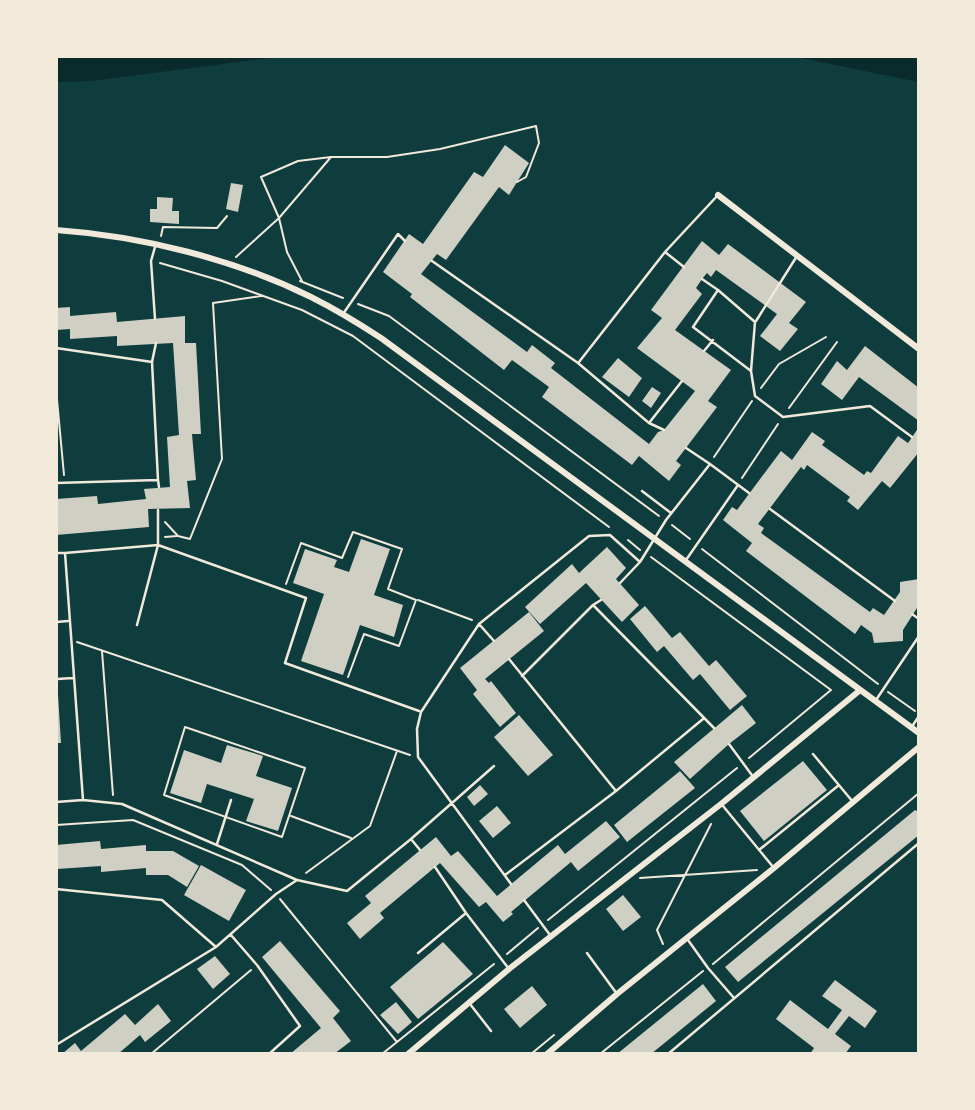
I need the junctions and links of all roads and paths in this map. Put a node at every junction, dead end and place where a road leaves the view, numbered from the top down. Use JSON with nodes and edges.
{"nodes":[{"id":1,"x":331,"y":158,"type":"junction"},
{"id":2,"x":517,"y":182,"type":"dead end"},
{"id":3,"x":718,"y":195,"type":"joint"},
{"id":4,"x":227,"y":216,"type":"dead end"},
{"id":5,"x":279,"y":218,"type":"junction"},
{"id":6,"x":56,"y":230,"type":"edge"},
{"id":7,"x":405,"y":241,"type":"dead end"},
{"id":8,"x":156,"y":244,"type":"junction"},
{"id":9,"x":665,"y":253,"type":"junction"},
{"id":10,"x":229,"y":254,"type":"dead end"},
{"id":11,"x":797,"y":256,"type":"junction"},
{"id":12,"x":151,"y":261,"type":"junction"},
{"id":13,"x":432,"y":261,"type":"dead end"},
{"id":14,"x":684,"y":267,"type":"dead end"},
{"id":15,"x":292,"y":278,"type":"dead end"},
{"id":16,"x":702,"y":279,"type":"dead end"},
{"id":17,"x":303,"y":282,"type":"junction"},
{"id":18,"x":718,"y":290,"type":"junction"},
{"id":19,"x":262,"y":296,"type":"junction"},
{"id":20,"x":352,"y":301,"type":"junction"},
{"id":21,"x":344,"y":314,"type":"junction"},
{"id":22,"x":155,"y":319,"type":"dead end"},
{"id":23,"x":755,"y":322,"type":"junction"},
{"id":24,"x":713,"y":340,"type":"junction"},
{"id":25,"x":156,"y":343,"type":"dead end"},
{"id":26,"x":56,"y":348,"type":"edge"},
{"id":27,"x":919,"y":349,"type":"edge"},
{"id":28,"x":705,"y":351,"type":"dead end"},
{"id":29,"x":152,"y":362,"type":"junction"},
{"id":30,"x":578,"y":363,"type":"junction"},
{"id":31,"x":751,"y":371,"type":"junction"},
{"id":32,"x":682,"y":381,"type":"dead end"},
{"id":33,"x":56,"y":389,"type":"edge"},
{"id":34,"x":649,"y":423,"type":"junction"},
{"id":35,"x":664,"y":430,"type":"dead end"},
{"id":36,"x":912,"y":437,"type":"dead end"},
{"id":37,"x":686,"y":448,"type":"dead end"},
{"id":38,"x":710,"y":464,"type":"junction"},
{"id":39,"x":158,"y":480,"type":"junction"},
{"id":40,"x":56,"y":483,"type":"edge"},
{"id":41,"x":64,"y":483,"type":"junction"},
{"id":42,"x":738,"y":485,"type":"junction"},
{"id":43,"x":159,"y":487,"type":"dead end"},
{"id":44,"x":642,"y":491,"type":"dead end"},
{"id":45,"x":749,"y":493,"type":"dead end"},
{"id":46,"x":770,"y":509,"type":"dead end"},
{"id":47,"x":158,"y":512,"type":"joint"},
{"id":48,"x":671,"y":513,"type":"junction"},
{"id":49,"x":666,"y":520,"type":"junction"},
{"id":50,"x":613,"y":529,"type":"dead end"},
{"id":51,"x":624,"y":537,"type":"dead end"},
{"id":52,"x":654,"y":538,"type":"junction"},
{"id":53,"x":696,"y":544,"type":"junction"},
{"id":54,"x":158,"y":545,"type":"junction"},
{"id":55,"x":56,"y":553,"type":"edge"},
{"id":56,"x":65,"y":553,"type":"junction"},
{"id":57,"x":646,"y":554,"type":"junction"},
{"id":58,"x":640,"y":562,"type":"junction"},
{"id":59,"x":685,"y":562,"type":"junction"},
{"id":60,"x":620,"y":583,"type":"dead end"},
{"id":61,"x":285,"y":590,"type":"junction"},
{"id":62,"x":416,"y":600,"type":"junction"},
{"id":63,"x":601,"y":600,"type":"dead end"},
{"id":64,"x":895,"y":601,"type":"dead end"},
{"id":65,"x":593,"y":605,"type":"junction"},
{"id":66,"x":912,"y":614,"type":"dead end"},
{"id":67,"x":919,"y":619,"type":"edge"},
{"id":68,"x":68,"y":621,"type":"junction"},
{"id":69,"x":56,"y":622,"type":"edge"},
{"id":70,"x":479,"y":624,"type":"junction"},
{"id":71,"x":137,"y":625,"type":"dead end"},
{"id":72,"x":919,"y":636,"type":"edge"},
{"id":73,"x":71,"y":639,"type":"junction"},
{"id":74,"x":494,"y":641,"type":"dead end"},
{"id":75,"x":102,"y":650,"type":"junction"},
{"id":76,"x":509,"y":659,"type":"dead end"},
{"id":77,"x":522,"y":676,"type":"junction"},
{"id":78,"x":73,"y":678,"type":"junction"},
{"id":79,"x":57,"y":679,"type":"edge"},
{"id":80,"x":346,"y":685,"type":"junction"},
{"id":81,"x":884,"y":688,"type":"junction"},
{"id":82,"x":859,"y":691,"type":"junction"},
{"id":83,"x":875,"y":702,"type":"junction"},
{"id":84,"x":421,"y":712,"type":"junction"},
{"id":85,"x":919,"y":715,"type":"edge"},
{"id":86,"x":704,"y":719,"type":"junction"},
{"id":87,"x":911,"y":727,"type":"junction"},
{"id":88,"x":714,"y":729,"type":"dead end"},
{"id":89,"x":919,"y":733,"type":"edge"},
{"id":90,"x":729,"y":744,"type":"dead end"},
{"id":91,"x":919,"y":747,"type":"edge"},
{"id":92,"x":398,"y":751,"type":"junction"},
{"id":93,"x":813,"y":754,"type":"dead end"},
{"id":94,"x":418,"y":758,"type":"junction"},
{"id":95,"x":743,"y":763,"type":"junction"},
{"id":96,"x":495,"y":766,"type":"dead end"},
{"id":97,"x":754,"y":778,"type":"junction"},
{"id":98,"x":839,"y":785,"type":"junction"},
{"id":99,"x":616,"y":791,"type":"junction"},
{"id":100,"x":919,"y":793,"type":"edge"},
{"id":101,"x":83,"y":800,"type":"junction"},
{"id":102,"x":231,"y":800,"type":"dead end"},
{"id":103,"x":56,"y":802,"type":"edge"},
{"id":104,"x":853,"y":802,"type":"junction"},
{"id":105,"x":114,"y":803,"type":"junction"},
{"id":106,"x":452,"y":803,"type":"junction"},
{"id":107,"x":721,"y":804,"type":"junction"},
{"id":108,"x":289,"y":816,"type":"junction"},
{"id":109,"x":226,"y":817,"type":"junction"},
{"id":110,"x":56,"y":825,"type":"edge"},
{"id":111,"x":352,"y":839,"type":"junction"},
{"id":112,"x":411,"y":839,"type":"junction"},
{"id":113,"x":919,"y":843,"type":"edge"},
{"id":114,"x":217,"y":844,"type":"junction"},
{"id":115,"x":917,"y":849,"type":"edge"},
{"id":116,"x":420,"y":850,"type":"dead end"},
{"id":117,"x":759,"y":850,"type":"junction"},
{"id":118,"x":435,"y":867,"type":"dead end"},
{"id":119,"x":774,"y":868,"type":"junction"},
{"id":120,"x":505,"y":875,"type":"junction"},
{"id":121,"x":684,"y":876,"type":"junction"},
{"id":122,"x":625,"y":879,"type":"junction"},
{"id":123,"x":297,"y":880,"type":"junction"},
{"id":124,"x":511,"y":884,"type":"dead end"},
{"id":125,"x":56,"y":889,"type":"edge"},
{"id":126,"x":276,"y":894,"type":"junction"},
{"id":127,"x":524,"y":900,"type":"dead end"},
{"id":128,"x":466,"y":913,"type":"junction"},
{"id":129,"x":542,"y":925,"type":"junction"},
{"id":130,"x":231,"y":935,"type":"junction"},
{"id":131,"x":552,"y":937,"type":"junction"},
{"id":132,"x":686,"y":937,"type":"junction"},
{"id":133,"x":216,"y":947,"type":"junction"},
{"id":134,"x":418,"y":953,"type":"dead end"},
{"id":135,"x":587,"y":953,"type":"dead end"},
{"id":136,"x":667,"y":953,"type":"junction"},
{"id":137,"x":501,"y":959,"type":"junction"},
{"id":138,"x":257,"y":965,"type":"junction"},
{"id":139,"x":708,"y":968,"type":"junction"},
{"id":140,"x":509,"y":969,"type":"junction"},
{"id":141,"x":617,"y":993,"type":"junction"},
{"id":142,"x":734,"y":998,"type":"junction"},
{"id":143,"x":470,"y":1004,"type":"junction"},
{"id":144,"x":491,"y":1031,"type":"dead end"},
{"id":145,"x":397,"y":1042,"type":"junction"},
{"id":146,"x":56,"y":1045,"type":"edge"},
{"id":147,"x":151,"y":1054,"type":"edge"},
{"id":148,"x":269,"y":1054,"type":"edge"},
{"id":149,"x":382,"y":1054,"type":"edge"},
{"id":150,"x":408,"y":1054,"type":"edge"},
{"id":151,"x":547,"y":1054,"type":"edge"},
{"id":152,"x":600,"y":1054,"type":"edge"},
{"id":153,"x":667,"y":1054,"type":"edge"}],
"edges":[{"from":1,"to":2,"type":"path"},
{"from":1,"to":5,"type":"path"},
{"from":1,"to":5,"type":"path"},
{"from":3,"to":9,"type":"lane"},
{"from":3,"to":11,"type":"street"},
{"from":4,"to":8,"type":"path"},
{"from":5,"to":10,"type":"path"},
{"from":5,"to":17,"type":"path"},
{"from":6,"to":8,"type":"street"},
{"from":7,"to":20,"type":"lane"},
{"from":8,"to":12,"type":"lane"},
{"from":8,"to":21,"type":"street"},
{"from":9,"to":14,"type":"lane"},
{"from":9,"to":30,"type":"lane"},
{"from":11,"to":23,"type":"lane"},
{"from":11,"to":27,"type":"street"},
{"from":12,"to":19,"type":"path"},
{"from":12,"to":22,"type":"lane"},
{"from":13,"to":30,"type":"lane"},
{"from":15,"to":17,"type":"path"},
{"from":16,"to":18,"type":"lane"},
{"from":17,"to":20,"type":"path"},
{"from":18,"to":23,"type":"lane"},
{"from":18,"to":24,"type":"lane"},
{"from":19,"to":47,"type":"path"},
{"from":19,"to":50,"type":"path"},
{"from":20,"to":21,"type":"lane"},
{"from":20,"to":49,"type":"path"},
{"from":21,"to":52,"type":"street"},
{"from":23,"to":31,"type":"lane"},
{"from":24,"to":28,"type":"lane"},
{"from":24,"to":31,"type":"lane"},
{"from":25,"to":29,"type":"lane"},
{"from":26,"to":29,"type":"lane"},
{"from":29,"to":39,"type":"lane"},
{"from":30,"to":34,"type":"lane"},
{"from":31,"to":36,"type":"lane"},
{"from":32,"to":34,"type":"lane"},
{"from":33,"to":41,"type":"path"},
{"from":34,"to":35,"type":"lane"},
{"from":37,"to":38,"type":"lane"},
{"from":38,"to":42,"type":"lane"},
{"from":38,"to":48,"type":"lane"},
{"from":39,"to":41,"type":"lane"},
{"from":39,"to":43,"type":"lane"},
{"from":40,"to":41,"type":"lane"},
{"from":42,"to":45,"type":"lane"},
{"from":42,"to":53,"type":"lane"},
{"from":44,"to":48,"type":"lane"},
{"from":46,"to":64,"type":"lane"},
{"from":47,"to":54,"type":"lane"},
{"from":48,"to":49,"type":"lane"},
{"from":49,"to":52,"type":"lane"},
{"from":49,"to":53,"type":"path"},
{"from":51,"to":57,"type":"path"},
{"from":52,"to":57,"type":"lane"},
{"from":52,"to":59,"type":"street"},
{"from":53,"to":59,"type":"lane"},
{"from":53,"to":81,"type":"path"},
{"from":54,"to":56,"type":"lane"},
{"from":54,"to":61,"type":"lane"},
{"from":54,"to":71,"type":"lane"},
{"from":55,"to":56,"type":"lane"},
{"from":56,"to":68,"type":"lane"},
{"from":57,"to":58,"type":"lane"},
{"from":57,"to":95,"type":"path"},
{"from":58,"to":60,"type":"lane"},
{"from":58,"to":70,"type":"lane"},
{"from":59,"to":82,"type":"street"},
{"from":61,"to":62,"type":"path"},
{"from":61,"to":80,"type":"lane"},
{"from":62,"to":70,"type":"path"},
{"from":62,"to":80,"type":"path"},
{"from":63,"to":65,"type":"lane"},
{"from":65,"to":77,"type":"lane"},
{"from":65,"to":86,"type":"lane"},
{"from":66,"to":67,"type":"lane"},
{"from":68,"to":69,"type":"lane"},
{"from":68,"to":73,"type":"lane"},
{"from":70,"to":74,"type":"lane"},
{"from":70,"to":84,"type":"lane"},
{"from":72,"to":81,"type":"lane"},
{"from":73,"to":75,"type":"path"},
{"from":73,"to":78,"type":"lane"},
{"from":75,"to":92,"type":"path"},
{"from":75,"to":105,"type":"path"},
{"from":76,"to":77,"type":"lane"},
{"from":77,"to":99,"type":"lane"},
{"from":78,"to":79,"type":"lane"},
{"from":78,"to":101,"type":"lane"},
{"from":80,"to":84,"type":"lane"},
{"from":81,"to":83,"type":"lane"},
{"from":81,"to":85,"type":"path"},
{"from":82,"to":83,"type":"street"},
{"from":82,"to":97,"type":"street"},
{"from":83,"to":87,"type":"street"},
{"from":84,"to":94,"type":"lane"},
{"from":85,"to":87,"type":"lane"},
{"from":86,"to":88,"type":"lane"},
{"from":86,"to":99,"type":"lane"},
{"from":87,"to":89,"type":"street"},
{"from":90,"to":95,"type":"lane"},
{"from":91,"to":104,"type":"street"},
{"from":92,"to":94,"type":"path"},
{"from":92,"to":111,"type":"path"},
{"from":93,"to":98,"type":"lane"},
{"from":94,"to":106,"type":"lane"},
{"from":95,"to":97,"type":"lane"},
{"from":95,"to":129,"type":"path"},
{"from":96,"to":106,"type":"lane"},
{"from":97,"to":107,"type":"street"},
{"from":98,"to":104,"type":"lane"},
{"from":98,"to":117,"type":"lane"},
{"from":99,"to":120,"type":"lane"},
{"from":100,"to":139,"type":"path"},
{"from":101,"to":103,"type":"lane"},
{"from":101,"to":105,"type":"lane"},
{"from":102,"to":109,"type":"lane"},
{"from":104,"to":119,"type":"street"},
{"from":105,"to":114,"type":"lane"},
{"from":106,"to":112,"type":"lane"},
{"from":106,"to":120,"type":"lane"},
{"from":107,"to":117,"type":"lane"},
{"from":107,"to":121,"type":"path"},
{"from":107,"to":122,"type":"street"},
{"from":108,"to":109,"type":"path"},
{"from":108,"to":109,"type":"path"},
{"from":108,"to":111,"type":"path"},
{"from":109,"to":114,"type":"lane"},
{"from":110,"to":126,"type":"path"},
{"from":111,"to":123,"type":"path"},
{"from":112,"to":116,"type":"lane"},
{"from":112,"to":123,"type":"lane"},
{"from":113,"to":115,"type":"lane"},
{"from":114,"to":123,"type":"lane"},
{"from":115,"to":142,"type":"lane"},
{"from":117,"to":119,"type":"lane"},
{"from":118,"to":128,"type":"lane"},
{"from":119,"to":121,"type":"path"},
{"from":119,"to":132,"type":"street"},
{"from":120,"to":124,"type":"lane"},
{"from":121,"to":122,"type":"path"},
{"from":121,"to":136,"type":"path"},
{"from":122,"to":131,"type":"street"},
{"from":123,"to":126,"type":"lane"},
{"from":125,"to":133,"type":"lane"},
{"from":126,"to":130,"type":"lane"},
{"from":126,"to":145,"type":"path"},
{"from":127,"to":129,"type":"lane"},
{"from":128,"to":134,"type":"lane"},
{"from":128,"to":137,"type":"lane"},
{"from":129,"to":131,"type":"lane"},
{"from":129,"to":137,"type":"path"},
{"from":130,"to":133,"type":"lane"},
{"from":130,"to":138,"type":"lane"},
{"from":131,"to":140,"type":"street"},
{"from":132,"to":136,"type":"street"},
{"from":132,"to":139,"type":"lane"},
{"from":133,"to":146,"type":"lane"},
{"from":135,"to":141,"type":"lane"},
{"from":136,"to":141,"type":"street"},
{"from":137,"to":140,"type":"lane"},
{"from":137,"to":145,"type":"path"},
{"from":138,"to":147,"type":"path"},
{"from":138,"to":148,"type":"lane"},
{"from":139,"to":142,"type":"lane"},
{"from":139,"to":152,"type":"path"},
{"from":140,"to":143,"type":"street"},
{"from":141,"to":151,"type":"street"},
{"from":142,"to":153,"type":"lane"},
{"from":143,"to":144,"type":"lane"},
{"from":143,"to":150,"type":"street"},
{"from":145,"to":149,"type":"path"}]}
